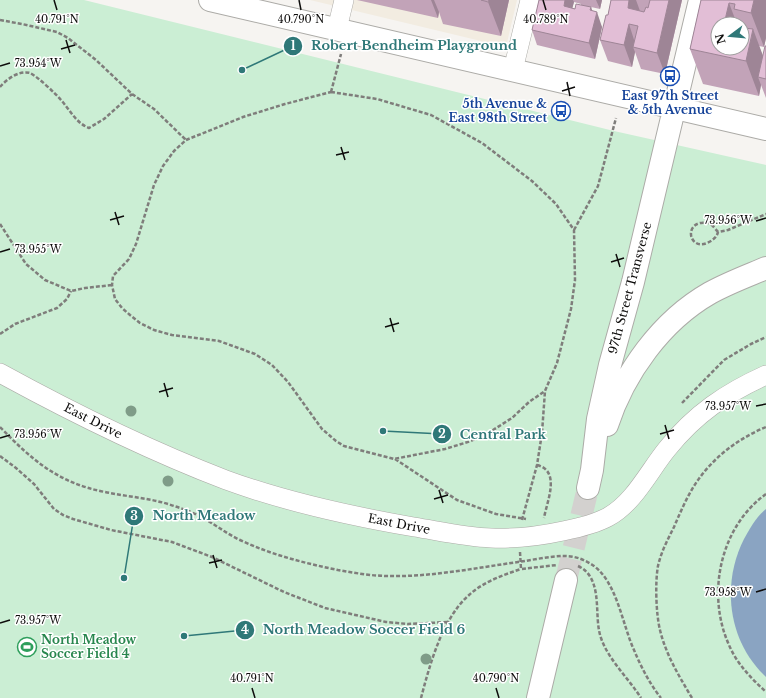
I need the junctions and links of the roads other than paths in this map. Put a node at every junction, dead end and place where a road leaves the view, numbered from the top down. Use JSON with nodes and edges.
{"nodes":[{"id":1,"x":210,"y":0,"type":"edge"},
{"id":2,"x":344,"y":0,"type":"edge"},
{"id":3,"x":530,"y":0,"type":"edge"},
{"id":4,"x":700,"y":0,"type":"edge"},
{"id":5,"x":337,"y":29,"type":"junction"},
{"id":6,"x":513,"y":70,"type":"junction"},
{"id":7,"x":675,"y":107,"type":"junction"},
{"id":8,"x":766,"y":128,"type":"edge"},
{"id":9,"x":766,"y":268,"type":"edge"},
{"id":10,"x":0,"y":373,"type":"edge"},
{"id":11,"x":766,"y":375,"type":"edge"},
{"id":12,"x":567,"y":570,"type":"tunnel mouth"},
{"id":13,"x":538,"y":698,"type":"edge"}],
"edges":[{"from":1,"to":5,"type":"main road"},
{"from":2,"to":5,"type":"street"},
{"from":3,"to":6,"type":"street"},
{"from":4,"to":7,"type":"main road","name":"97th Street Transverse"},
{"from":5,"to":6,"type":"main road"},
{"from":6,"to":7,"type":"main road"},
{"from":7,"to":8,"type":"main road"},
{"from":7,"to":9,"type":"main road","name":"97th Street Transverse"},
{"from":10,"to":11,"type":"street","name":"East Drive"},
{"from":12,"to":13,"type":"main road"}]}
